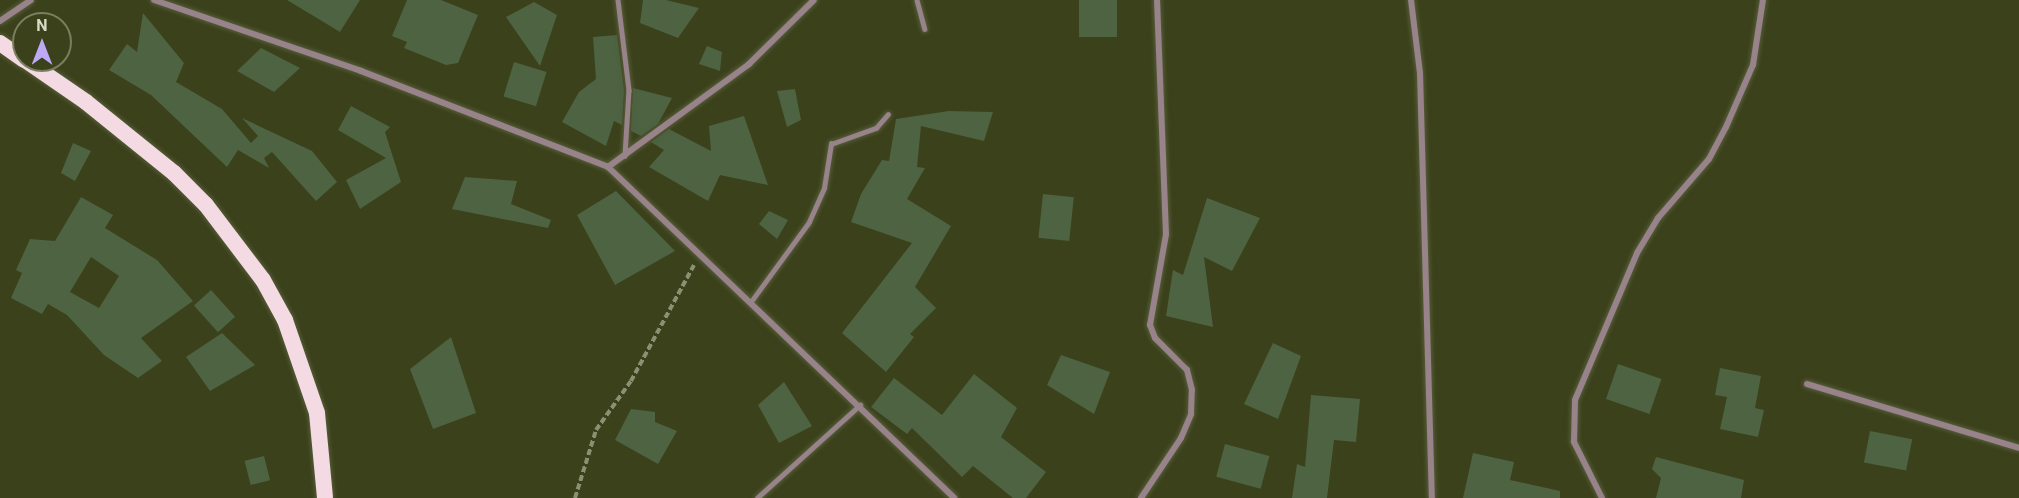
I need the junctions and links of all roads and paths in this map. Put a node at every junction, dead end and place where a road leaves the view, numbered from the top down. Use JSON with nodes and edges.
{"nodes":[{"id":1,"x":31,"y":0,"type":"edge"},
{"id":2,"x":154,"y":0,"type":"edge"},
{"id":3,"x":618,"y":0,"type":"edge"},
{"id":4,"x":814,"y":0,"type":"edge"},
{"id":5,"x":917,"y":0,"type":"edge"},
{"id":6,"x":1157,"y":0,"type":"edge"},
{"id":7,"x":1411,"y":0,"type":"edge"},
{"id":8,"x":1763,"y":0,"type":"edge"},
{"id":9,"x":0,"y":21,"type":"edge"},
{"id":10,"x":925,"y":29,"type":"dead end"},
{"id":11,"x":42,"y":72,"type":"edge"},
{"id":12,"x":888,"y":114,"type":"dead end"},
{"id":13,"x":625,"y":156,"type":"junction"},
{"id":14,"x":608,"y":167,"type":"junction"},
{"id":15,"x":702,"y":254,"type":"junction"},
{"id":16,"x":750,"y":303,"type":"junction"},
{"id":17,"x":1807,"y":384,"type":"dead end"},
{"id":18,"x":860,"y":405,"type":"junction"},
{"id":19,"x":2019,"y":448,"type":"edge"},
{"id":20,"x":324,"y":498,"type":"edge"},
{"id":21,"x":575,"y":498,"type":"edge"},
{"id":22,"x":757,"y":498,"type":"edge"},
{"id":23,"x":954,"y":498,"type":"edge"},
{"id":24,"x":1141,"y":498,"type":"edge"},
{"id":25,"x":1432,"y":498,"type":"edge"},
{"id":26,"x":1602,"y":498,"type":"edge"}],
"edges":[{"from":1,"to":9,"type":"street"},
{"from":2,"to":14,"type":"street"},
{"from":3,"to":13,"type":"lane"},
{"from":4,"to":13,"type":"street"},
{"from":5,"to":10,"type":"lane"},
{"from":6,"to":24,"type":"street"},
{"from":7,"to":25,"type":"street"},
{"from":8,"to":26,"type":"street"},
{"from":11,"to":20,"type":"highway"},
{"from":12,"to":16,"type":"lane"},
{"from":13,"to":14,"type":"street"},
{"from":14,"to":15,"type":"street"},
{"from":15,"to":16,"type":"street"},
{"from":15,"to":21,"type":"path"},
{"from":16,"to":18,"type":"street"},
{"from":17,"to":19,"type":"street"},
{"from":18,"to":22,"type":"lane"},
{"from":18,"to":23,"type":"street"}]}
